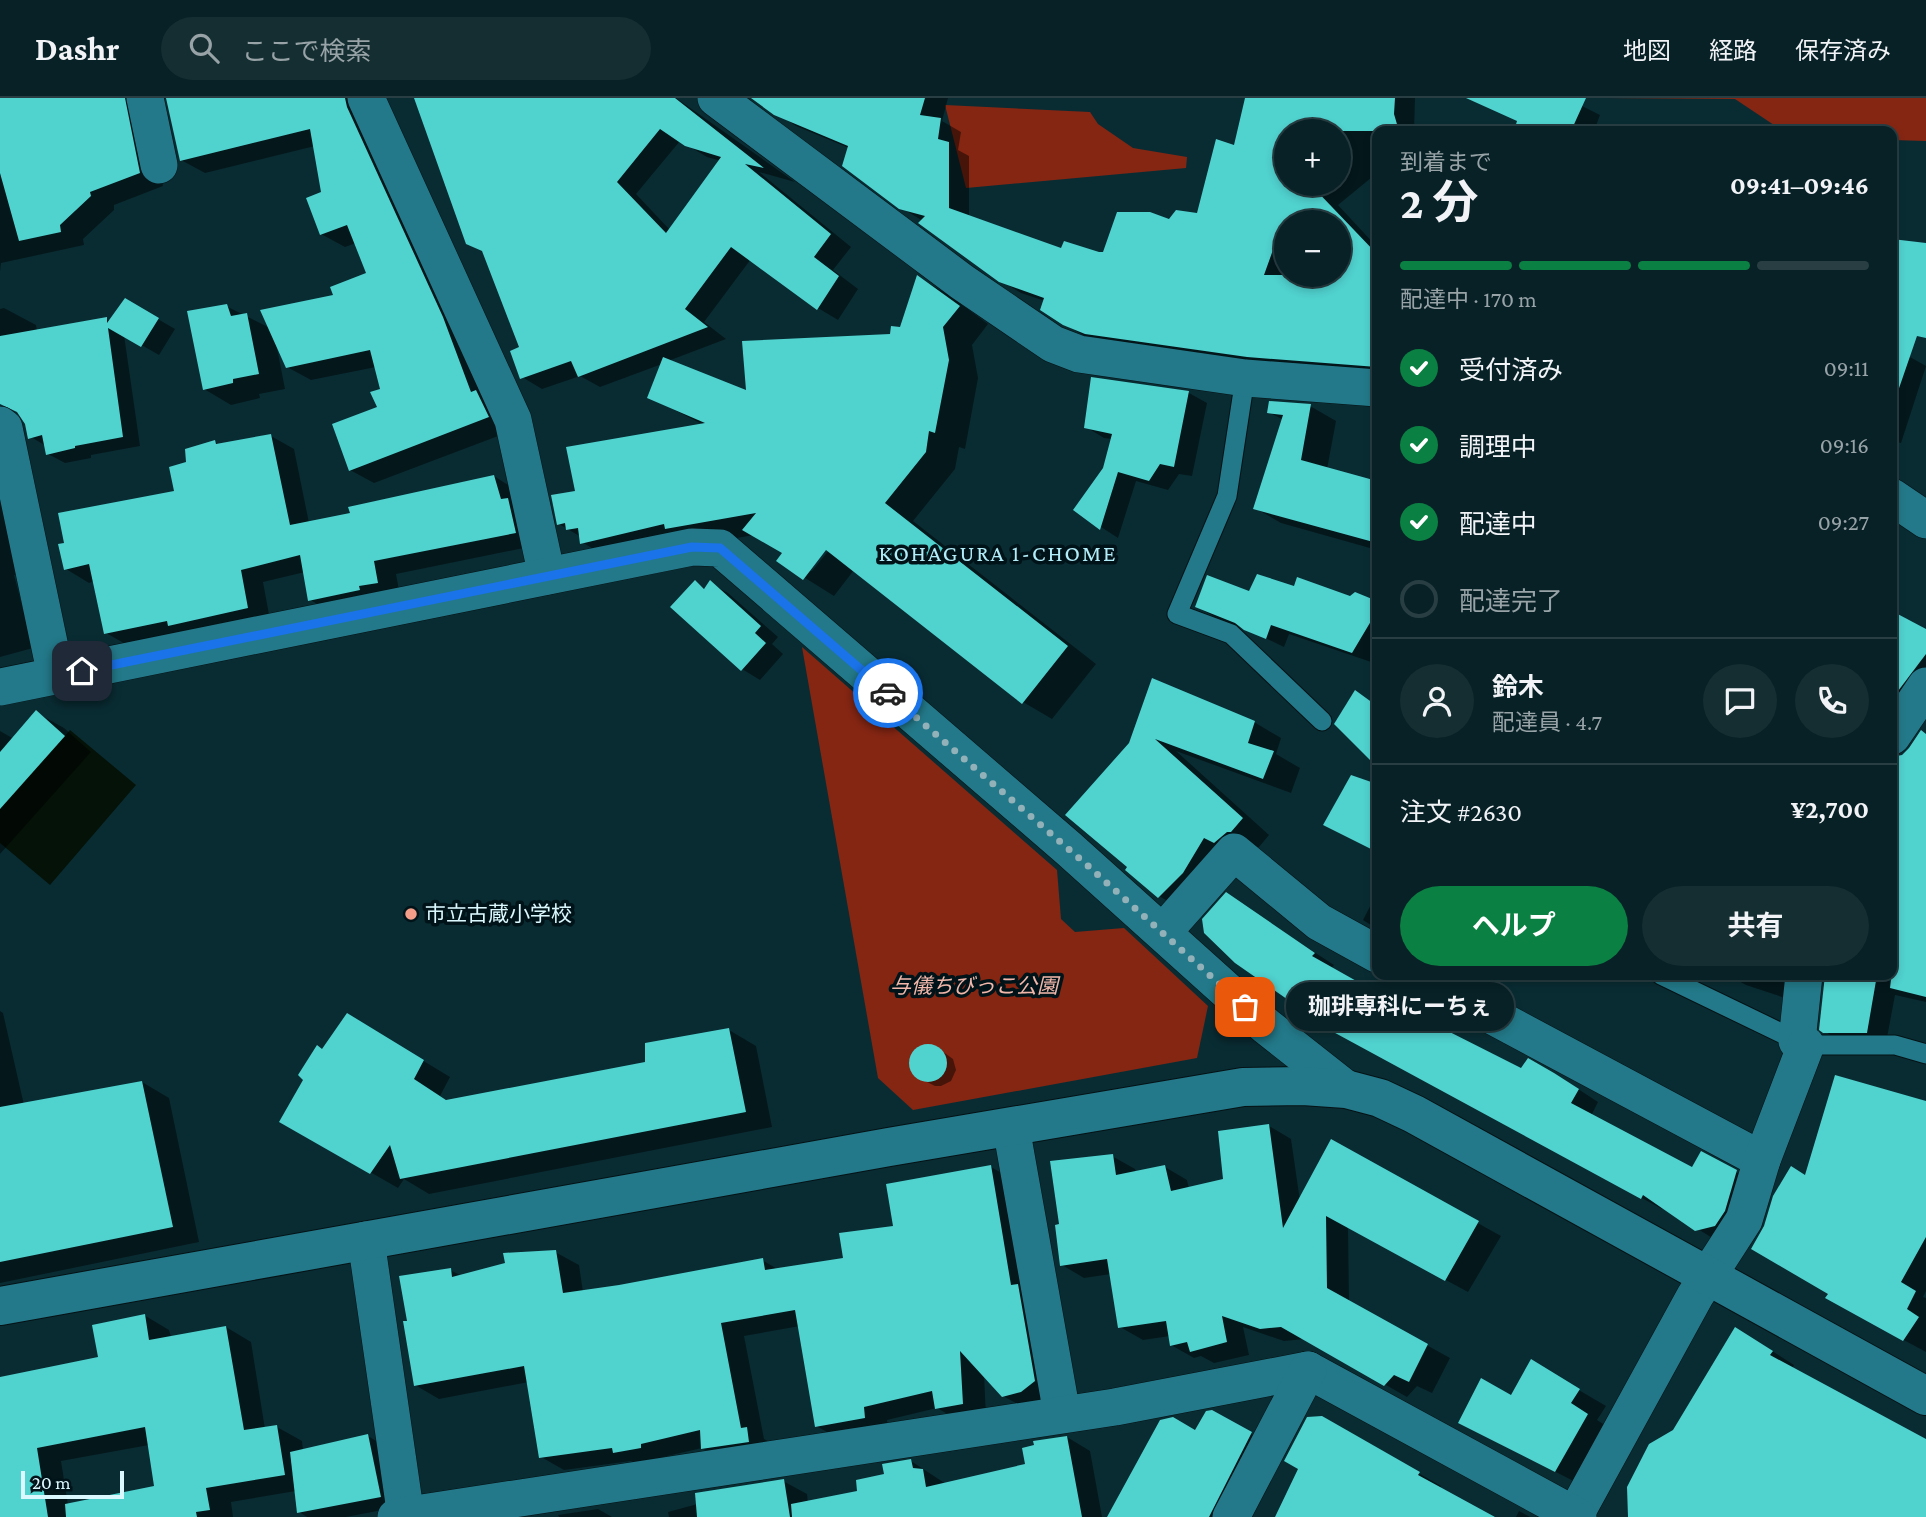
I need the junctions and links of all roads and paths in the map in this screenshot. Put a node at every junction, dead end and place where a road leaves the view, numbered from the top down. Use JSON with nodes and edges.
{"nodes":[{"id":1,"x":145,"y":98,"type":"edge"},
{"id":2,"x":366,"y":98,"type":"edge"},
{"id":3,"x":716,"y":98,"type":"edge"},
{"id":4,"x":159,"y":165,"type":"dead end"},
{"id":5,"x":1245,"y":377,"type":"junction"},
{"id":6,"x":1372,"y":388,"type":"edge"},
{"id":7,"x":0,"y":425,"type":"edge"},
{"id":8,"x":1897,"y":500,"type":"edge"},
{"id":9,"x":1926,"y":520,"type":"edge"},
{"id":10,"x":547,"y":576,"type":"junction"},
{"id":11,"x":56,"y":676,"type":"junction"},
{"id":12,"x":1926,"y":686,"type":"edge"},
{"id":13,"x":0,"y":687,"type":"edge"},
{"id":14,"x":1322,"y":721,"type":"dead end"},
{"id":15,"x":1897,"y":729,"type":"edge"},
{"id":16,"x":1163,"y":932,"type":"junction"},
{"id":17,"x":1372,"y":951,"type":"edge"},
{"id":18,"x":1425,"y":980,"type":"edge"},
{"id":19,"x":1671,"y":980,"type":"edge"},
{"id":20,"x":1804,"y":980,"type":"edge"},
{"id":21,"x":1266,"y":1026,"type":"junction"},
{"id":22,"x":1801,"y":1043,"type":"junction"},
{"id":23,"x":1926,"y":1054,"type":"edge"},
{"id":24,"x":1243,"y":1087,"type":"junction"},
{"id":25,"x":1346,"y":1089,"type":"junction"},
{"id":26,"x":1012,"y":1128,"type":"junction"},
{"id":27,"x":1762,"y":1160,"type":"junction"},
{"id":28,"x":366,"y":1240,"type":"junction"},
{"id":29,"x":1709,"y":1275,"type":"junction"},
{"id":30,"x":0,"y":1306,"type":"edge"},
{"id":31,"x":1308,"y":1370,"type":"junction"},
{"id":32,"x":1926,"y":1396,"type":"edge"},
{"id":33,"x":1062,"y":1414,"type":"junction"},
{"id":34,"x":1576,"y":1516,"type":"edge"},
{"id":35,"x":403,"y":1517,"type":"edge"},
{"id":36,"x":1231,"y":1517,"type":"edge"}],
"edges":[{"from":1,"to":4,"type":"street"},
{"from":2,"to":10,"type":"street"},
{"from":3,"to":5,"type":"street"},
{"from":5,"to":6,"type":"street"},
{"from":5,"to":14,"type":"lane"},
{"from":7,"to":11,"type":"street"},
{"from":8,"to":9,"type":"street"},
{"from":10,"to":11,"type":"street"},
{"from":10,"to":16,"type":"street"},
{"from":11,"to":13,"type":"street"},
{"from":12,"to":15,"type":"street"},
{"from":16,"to":17,"type":"street"},
{"from":16,"to":21,"type":"street"},
{"from":18,"to":27,"type":"street"},
{"from":19,"to":22,"type":"lane"},
{"from":20,"to":22,"type":"street"},
{"from":21,"to":24,"type":"street"},
{"from":21,"to":25,"type":"street"},
{"from":22,"to":23,"type":"lane"},
{"from":22,"to":27,"type":"street"},
{"from":24,"to":25,"type":"street"},
{"from":24,"to":26,"type":"street"},
{"from":25,"to":29,"type":"street"},
{"from":26,"to":28,"type":"street"},
{"from":26,"to":33,"type":"street"},
{"from":27,"to":29,"type":"street"},
{"from":28,"to":30,"type":"street"},
{"from":28,"to":35,"type":"street"},
{"from":29,"to":32,"type":"street"},
{"from":29,"to":34,"type":"street"},
{"from":31,"to":33,"type":"street"},
{"from":31,"to":34,"type":"street"},
{"from":31,"to":36,"type":"street"},
{"from":33,"to":35,"type":"street"}]}
